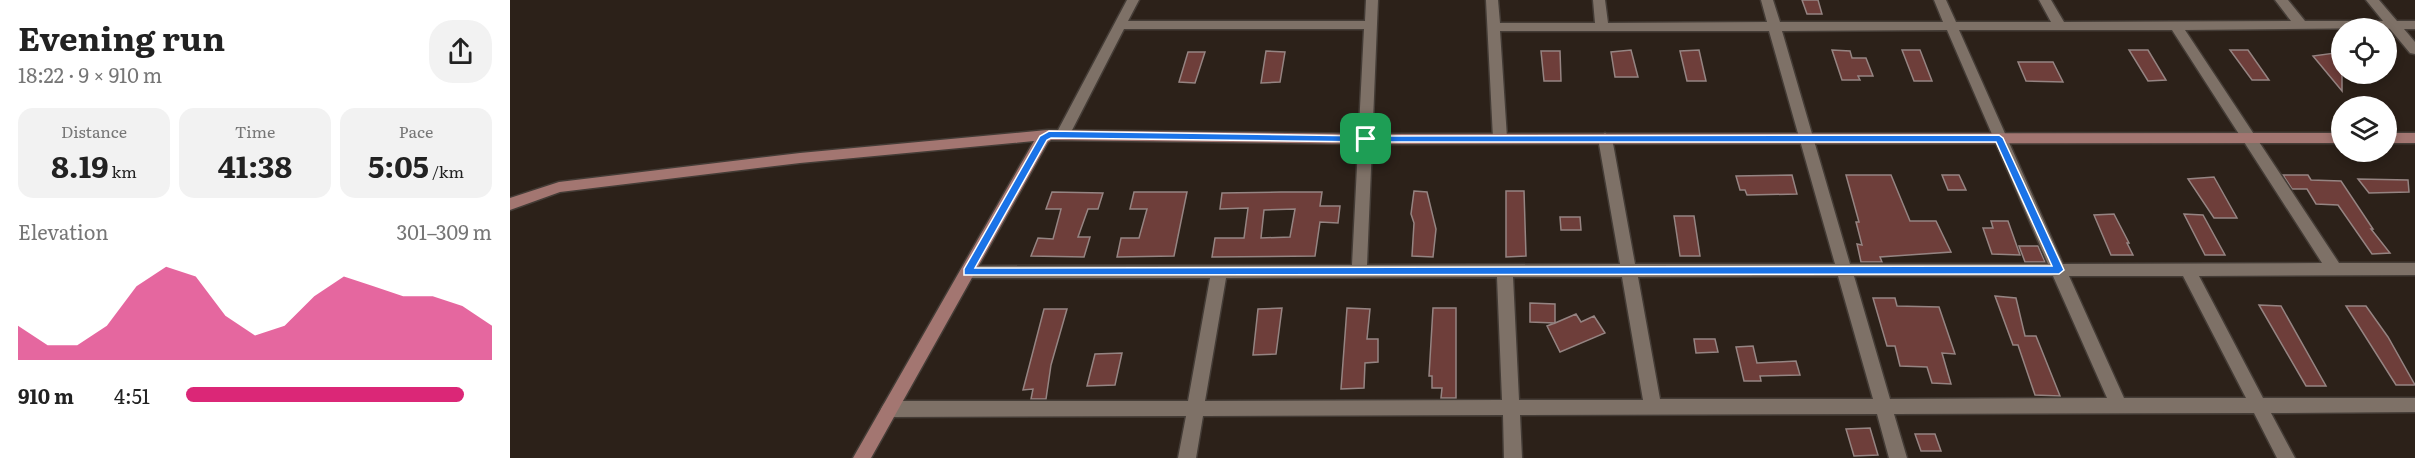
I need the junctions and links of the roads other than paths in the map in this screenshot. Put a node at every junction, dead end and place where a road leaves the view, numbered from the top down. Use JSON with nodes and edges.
{"nodes":[{"id":1,"x":1133,"y":0,"type":"edge"},
{"id":2,"x":1372,"y":0,"type":"edge"},
{"id":3,"x":1492,"y":0,"type":"edge"},
{"id":4,"x":1599,"y":0,"type":"edge"},
{"id":5,"x":1767,"y":0,"type":"edge"},
{"id":6,"x":1940,"y":0,"type":"edge"},
{"id":7,"x":2045,"y":0,"type":"edge"},
{"id":8,"x":2281,"y":0,"type":"edge"},
{"id":9,"x":2372,"y":0,"type":"edge"},
{"id":10,"x":2388,"y":18,"type":"edge"},
{"id":11,"x":1120,"y":25,"type":"junction"},
{"id":12,"x":1370,"y":25,"type":"junction"},
{"id":13,"x":2397,"y":25,"type":"edge"},
{"id":14,"x":2415,"y":25,"type":"edge"},
{"id":15,"x":1951,"y":26,"type":"junction"},
{"id":16,"x":2060,"y":26,"type":"junction"},
{"id":17,"x":2176,"y":26,"type":"junction"},
{"id":18,"x":2302,"y":26,"type":"junction"},
{"id":19,"x":2331,"y":26,"type":"edge"},
{"id":20,"x":1494,"y":27,"type":"junction"},
{"id":21,"x":1602,"y":27,"type":"junction"},
{"id":22,"x":1775,"y":27,"type":"junction"},
{"id":23,"x":2397,"y":29,"type":"edge"},
{"id":24,"x":2415,"y":50,"type":"edge"},
{"id":25,"x":1055,"y":135,"type":"junction"},
{"id":26,"x":1500,"y":138,"type":"junction"},
{"id":27,"x":1605,"y":138,"type":"junction"},
{"id":28,"x":1807,"y":138,"type":"junction"},
{"id":29,"x":1999,"y":138,"type":"junction"},
{"id":30,"x":2331,"y":138,"type":"edge"},
{"id":31,"x":2397,"y":138,"type":"edge"},
{"id":32,"x":2415,"y":138,"type":"edge"},
{"id":33,"x":1366,"y":139,"type":"junction"},
{"id":34,"x":2248,"y":139,"type":"junction"},
{"id":35,"x":510,"y":204,"type":"edge"},
{"id":36,"x":2415,"y":269,"type":"edge"},
{"id":37,"x":2059,"y":270,"type":"junction"},
{"id":38,"x":2188,"y":270,"type":"junction"},
{"id":39,"x":2335,"y":270,"type":"junction"},
{"id":40,"x":1359,"y":271,"type":"junction"},
{"id":41,"x":1505,"y":271,"type":"junction"},
{"id":42,"x":1629,"y":271,"type":"junction"},
{"id":43,"x":1846,"y":271,"type":"junction"},
{"id":44,"x":968,"y":272,"type":"junction"},
{"id":45,"x":1219,"y":272,"type":"junction"},
{"id":46,"x":2258,"y":405,"type":"junction"},
{"id":47,"x":2415,"y":405,"type":"edge"},
{"id":48,"x":1884,"y":406,"type":"junction"},
{"id":49,"x":2119,"y":406,"type":"junction"},
{"id":50,"x":1653,"y":407,"type":"junction"},
{"id":51,"x":1196,"y":408,"type":"junction"},
{"id":52,"x":1511,"y":408,"type":"junction"},
{"id":53,"x":890,"y":409,"type":"junction"},
{"id":54,"x":862,"y":458,"type":"edge"},
{"id":55,"x":1187,"y":458,"type":"edge"},
{"id":56,"x":1513,"y":458,"type":"edge"},
{"id":57,"x":1898,"y":458,"type":"edge"},
{"id":58,"x":2286,"y":458,"type":"edge"}],
"edges":[{"from":1,"to":11,"type":"street"},
{"from":2,"to":12,"type":"street"},
{"from":3,"to":20,"type":"street"},
{"from":4,"to":21,"type":"street"},
{"from":5,"to":22,"type":"street"},
{"from":6,"to":15,"type":"street"},
{"from":7,"to":16,"type":"street"},
{"from":8,"to":18,"type":"street"},
{"from":9,"to":10,"type":"street"},
{"from":11,"to":12,"type":"street"},
{"from":11,"to":25,"type":"street"},
{"from":12,"to":33,"type":"street"},
{"from":13,"to":14,"type":"street"},
{"from":15,"to":16,"type":"street"},
{"from":15,"to":22,"type":"street"},
{"from":15,"to":29,"type":"street"},
{"from":16,"to":17,"type":"street"},
{"from":17,"to":18,"type":"street"},
{"from":17,"to":34,"type":"street"},
{"from":18,"to":19,"type":"street"},
{"from":20,"to":21,"type":"street"},
{"from":20,"to":26,"type":"street"},
{"from":21,"to":22,"type":"street"},
{"from":22,"to":28,"type":"street"},
{"from":23,"to":24,"type":"street"},
{"from":25,"to":33,"type":"street"},
{"from":25,"to":35,"type":"street"},
{"from":25,"to":44,"type":"street"},
{"from":26,"to":27,"type":"street"},
{"from":26,"to":33,"type":"street"},
{"from":27,"to":28,"type":"street"},
{"from":27,"to":42,"type":"street"},
{"from":28,"to":29,"type":"street"},
{"from":28,"to":43,"type":"street"},
{"from":29,"to":34,"type":"street"},
{"from":29,"to":37,"type":"street"},
{"from":30,"to":34,"type":"street"},
{"from":31,"to":32,"type":"street"},
{"from":33,"to":40,"type":"street"},
{"from":34,"to":39,"type":"street"},
{"from":36,"to":39,"type":"street"},
{"from":37,"to":38,"type":"street"},
{"from":37,"to":43,"type":"street"},
{"from":37,"to":49,"type":"street"},
{"from":38,"to":39,"type":"street"},
{"from":38,"to":46,"type":"street"},
{"from":40,"to":41,"type":"street"},
{"from":40,"to":45,"type":"street"},
{"from":41,"to":42,"type":"street"},
{"from":41,"to":52,"type":"street"},
{"from":42,"to":43,"type":"street"},
{"from":42,"to":50,"type":"street"},
{"from":43,"to":48,"type":"street"},
{"from":44,"to":45,"type":"street"},
{"from":44,"to":53,"type":"street"},
{"from":45,"to":51,"type":"street"},
{"from":46,"to":47,"type":"street"},
{"from":46,"to":49,"type":"street"},
{"from":46,"to":58,"type":"street"},
{"from":48,"to":49,"type":"street"},
{"from":48,"to":50,"type":"street"},
{"from":48,"to":57,"type":"street"},
{"from":50,"to":52,"type":"street"},
{"from":51,"to":52,"type":"street"},
{"from":51,"to":53,"type":"street"},
{"from":51,"to":55,"type":"street"},
{"from":52,"to":56,"type":"street"},
{"from":53,"to":54,"type":"street"}]}
